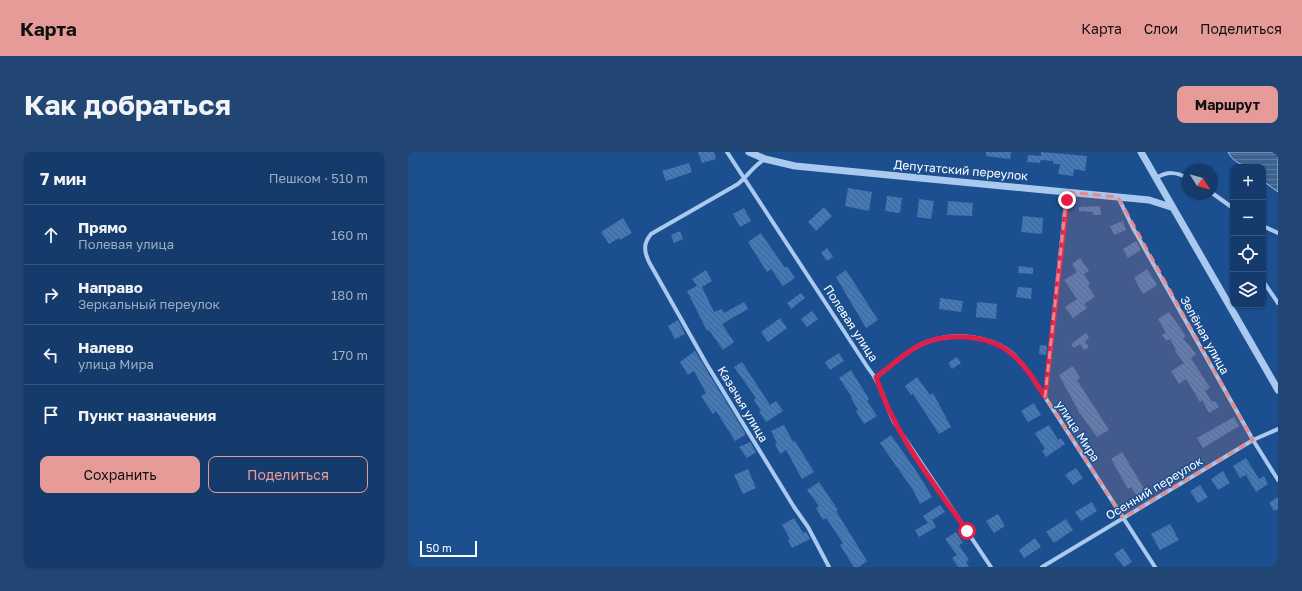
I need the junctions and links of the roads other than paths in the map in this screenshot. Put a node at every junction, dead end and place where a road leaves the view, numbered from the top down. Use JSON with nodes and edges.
{"nodes":[{"id":1,"x":727,"y":152,"type":"edge"},
{"id":2,"x":749,"y":152,"type":"edge"},
{"id":3,"x":1141,"y":152,"type":"edge"},
{"id":4,"x":765,"y":159,"type":"junction"},
{"id":5,"x":1182,"y":175,"type":"edge"},
{"id":6,"x":745,"y":178,"type":"junction"},
{"id":7,"x":1156,"y":178,"type":"junction"},
{"id":8,"x":1068,"y":192,"type":"junction"},
{"id":9,"x":1118,"y":197,"type":"junction"},
{"id":10,"x":1218,"y":197,"type":"edge"},
{"id":11,"x":1230,"y":206,"type":"edge"},
{"id":12,"x":1171,"y":207,"type":"junction"},
{"id":13,"x":1266,"y":227,"type":"edge"},
{"id":14,"x":1278,"y":233,"type":"edge"},
{"id":15,"x":1266,"y":286,"type":"edge"},
{"id":16,"x":1278,"y":303,"type":"edge"},
{"id":17,"x":876,"y":377,"type":"junction"},
{"id":18,"x":1278,"y":390,"type":"edge"},
{"id":19,"x":1045,"y":397,"type":"junction"},
{"id":20,"x":1278,"y":429,"type":"edge"},
{"id":21,"x":1253,"y":440,"type":"junction"},
{"id":22,"x":1278,"y":480,"type":"edge"},
{"id":23,"x":1123,"y":518,"type":"junction"},
{"id":24,"x":829,"y":567,"type":"edge"},
{"id":25,"x":991,"y":567,"type":"edge"},
{"id":26,"x":1042,"y":567,"type":"edge"},
{"id":27,"x":1155,"y":567,"type":"edge"}],
"edges":[{"from":1,"to":6,"type":"street","name":"Полевая улица"},
{"from":2,"to":4,"type":"street","name":"Депутатский переулок"},
{"from":3,"to":7,"type":"street"},
{"from":4,"to":6,"type":"street"},
{"from":4,"to":8,"type":"street","name":"Депутатский переулок"},
{"from":5,"to":7,"type":"street"},
{"from":6,"to":17,"type":"street","name":"Полевая улица"},
{"from":6,"to":24,"type":"street","name":"Казачья улица"},
{"from":7,"to":12,"type":"street"},
{"from":8,"to":9,"type":"street","name":"Депутатский переулок"},
{"from":8,"to":19,"type":"street","name":"улица Мира"},
{"from":9,"to":12,"type":"street","name":"Депутатский переулок"},
{"from":9,"to":21,"type":"street","name":"Зелёная улица"},
{"from":10,"to":11,"type":"street"},
{"from":12,"to":18,"type":"street"},
{"from":13,"to":14,"type":"street"},
{"from":15,"to":16,"type":"street"},
{"from":17,"to":19,"type":"street"},
{"from":17,"to":25,"type":"street","name":"Полевая улица"},
{"from":19,"to":23,"type":"street","name":"улица Мира"},
{"from":20,"to":21,"type":"street","name":"Осенний переулок"},
{"from":21,"to":22,"type":"street","name":"Зелёная улица"},
{"from":21,"to":23,"type":"street","name":"Осенний переулок"},
{"from":23,"to":26,"type":"street","name":"Осенний переулок"},
{"from":23,"to":27,"type":"street","name":"улица Мира"}]}
